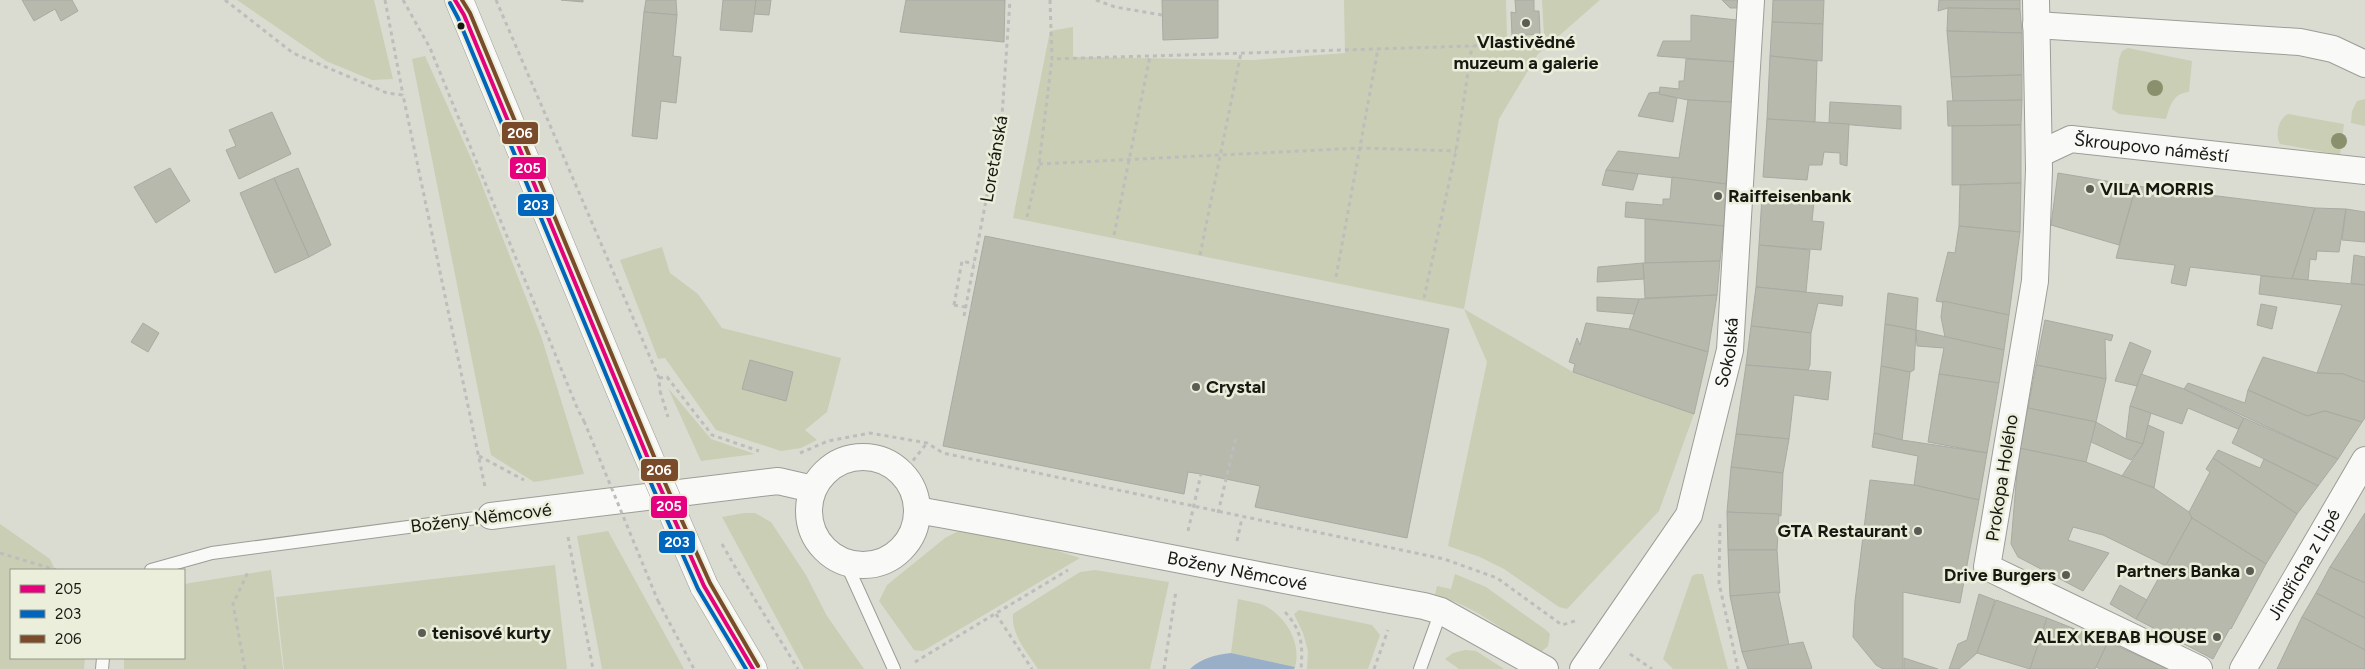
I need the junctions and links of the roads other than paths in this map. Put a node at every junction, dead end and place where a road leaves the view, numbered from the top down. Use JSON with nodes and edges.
{"nodes":[{"id":1,"x":1751,"y":0,"type":"edge"},
{"id":2,"x":459,"y":5,"type":"edge"},
{"id":3,"x":2036,"y":13,"type":"edge"},
{"id":4,"x":2365,"y":64,"type":"edge"},
{"id":5,"x":2039,"y":154,"type":"junction"},
{"id":6,"x":2365,"y":171,"type":"edge"},
{"id":7,"x":2365,"y":460,"type":"edge"},
{"id":8,"x":813,"y":489,"type":"junction"},
{"id":9,"x":917,"y":510,"type":"junction"},
{"id":10,"x":491,"y":516,"type":"joint"},
{"id":11,"x":846,"y":563,"type":"junction"},
{"id":12,"x":155,"y":569,"type":"edge"},
{"id":13,"x":1440,"y":611,"type":"junction"},
{"id":14,"x":753,"y":669,"type":"edge"},
{"id":15,"x":894,"y":669,"type":"edge"},
{"id":16,"x":1420,"y":669,"type":"edge"},
{"id":17,"x":1545,"y":669,"type":"edge"},
{"id":18,"x":1583,"y":669,"type":"edge"},
{"id":19,"x":2200,"y":669,"type":"edge"},
{"id":20,"x":2243,"y":669,"type":"edge"}],
"edges":[{"from":1,"to":18,"type":"street","name":"Sokolská"},
{"from":2,"to":14,"type":"main road","bridge":true},
{"from":3,"to":4,"type":"street"},
{"from":3,"to":5,"type":"street"},
{"from":5,"to":6,"type":"street","name":"Škroupovo náměstí"},
{"from":5,"to":19,"type":"street","name":"Prokopa Holého"},
{"from":7,"to":20,"type":"street","name":"Jindřicha z Lipé"},
{"from":8,"to":9,"type":"street"},
{"from":8,"to":10,"type":"street","name":"Boženy Němcové"},
{"from":8,"to":11,"type":"street"},
{"from":9,"to":11,"type":"street"},
{"from":9,"to":13,"type":"street","name":"Boženy Němcové"},
{"from":10,"to":12,"type":"lane","name":"Boženy Němcové"},
{"from":11,"to":15,"type":"lane"},
{"from":13,"to":16,"type":"lane"},
{"from":13,"to":17,"type":"street","name":"Boženy Němcové"}]}
